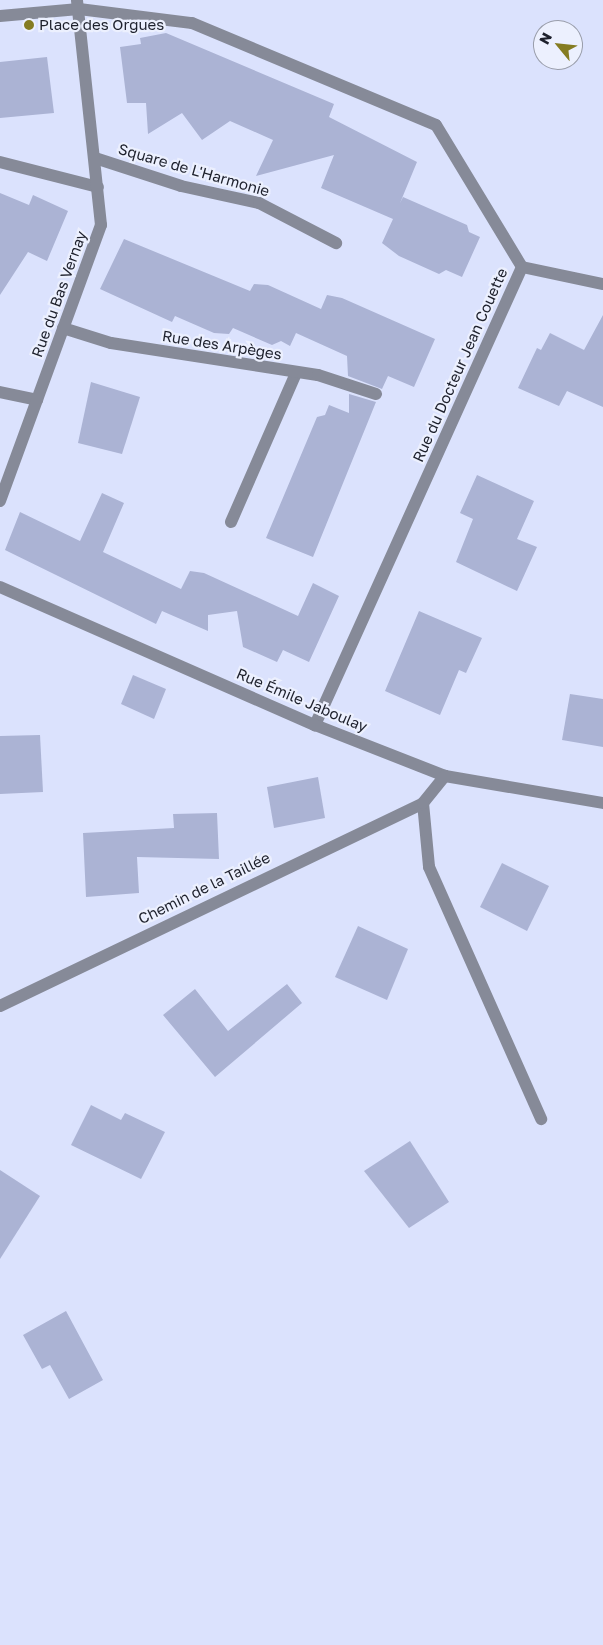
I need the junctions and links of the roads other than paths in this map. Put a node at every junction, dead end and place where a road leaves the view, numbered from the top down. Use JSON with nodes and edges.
{"nodes":[{"id":1,"x":78,"y":4,"type":"edge"},
{"id":2,"x":0,"y":16,"type":"edge"},
{"id":3,"x":96,"y":158,"type":"junction"},
{"id":4,"x":0,"y":162,"type":"edge"},
{"id":5,"x":98,"y":187,"type":"junction"},
{"id":6,"x":336,"y":243,"type":"dead end"},
{"id":7,"x":522,"y":267,"type":"junction"},
{"id":8,"x":603,"y":284,"type":"edge"},
{"id":9,"x":63,"y":328,"type":"junction"},
{"id":10,"x":296,"y":373,"type":"junction"},
{"id":11,"x":0,"y":392,"type":"edge"},
{"id":12,"x":376,"y":394,"type":"dead end"},
{"id":13,"x":37,"y":400,"type":"junction"},
{"id":14,"x":0,"y":501,"type":"edge"},
{"id":15,"x":231,"y":522,"type":"dead end"},
{"id":16,"x":0,"y":587,"type":"edge"},
{"id":17,"x":315,"y":725,"type":"junction"},
{"id":18,"x":446,"y":776,"type":"junction"},
{"id":19,"x":423,"y":803,"type":"junction"},
{"id":20,"x":603,"y":803,"type":"edge"},
{"id":21,"x":0,"y":1006,"type":"edge"},
{"id":22,"x":541,"y":1119,"type":"dead end"}],
"edges":[{"from":1,"to":2,"type":"street"},
{"from":1,"to":3,"type":"street","name":"Rue du Bas Vernay"},
{"from":1,"to":7,"type":"street","name":"Rue du Docteur Jean Couette"},
{"from":3,"to":5,"type":"street","name":"Rue du Bas Vernay"},
{"from":3,"to":6,"type":"street","name":"Square de L'Harmonie"},
{"from":4,"to":5,"type":"street"},
{"from":5,"to":9,"type":"street","name":"Rue du Bas Vernay"},
{"from":7,"to":8,"type":"street"},
{"from":7,"to":17,"type":"street","name":"Rue du Docteur Jean Couette"},
{"from":9,"to":10,"type":"street","name":"Rue des Arpèges"},
{"from":9,"to":13,"type":"street","name":"Rue du Bas Vernay"},
{"from":10,"to":12,"type":"street","name":"Rue des Arpèges"},
{"from":10,"to":15,"type":"street"},
{"from":11,"to":13,"type":"street"},
{"from":13,"to":14,"type":"street","name":"Rue du Bas Vernay"},
{"from":16,"to":17,"type":"street","name":"Rue Émile Jaboulay"},
{"from":17,"to":18,"type":"street","name":"Rue Émile Jaboulay"},
{"from":18,"to":19,"type":"street","name":"Chemin de la Taillée"},
{"from":18,"to":20,"type":"street","name":"Rue Émile Jaboulay"},
{"from":19,"to":21,"type":"street","name":"Chemin de la Taillée"},
{"from":19,"to":22,"type":"street"}]}
